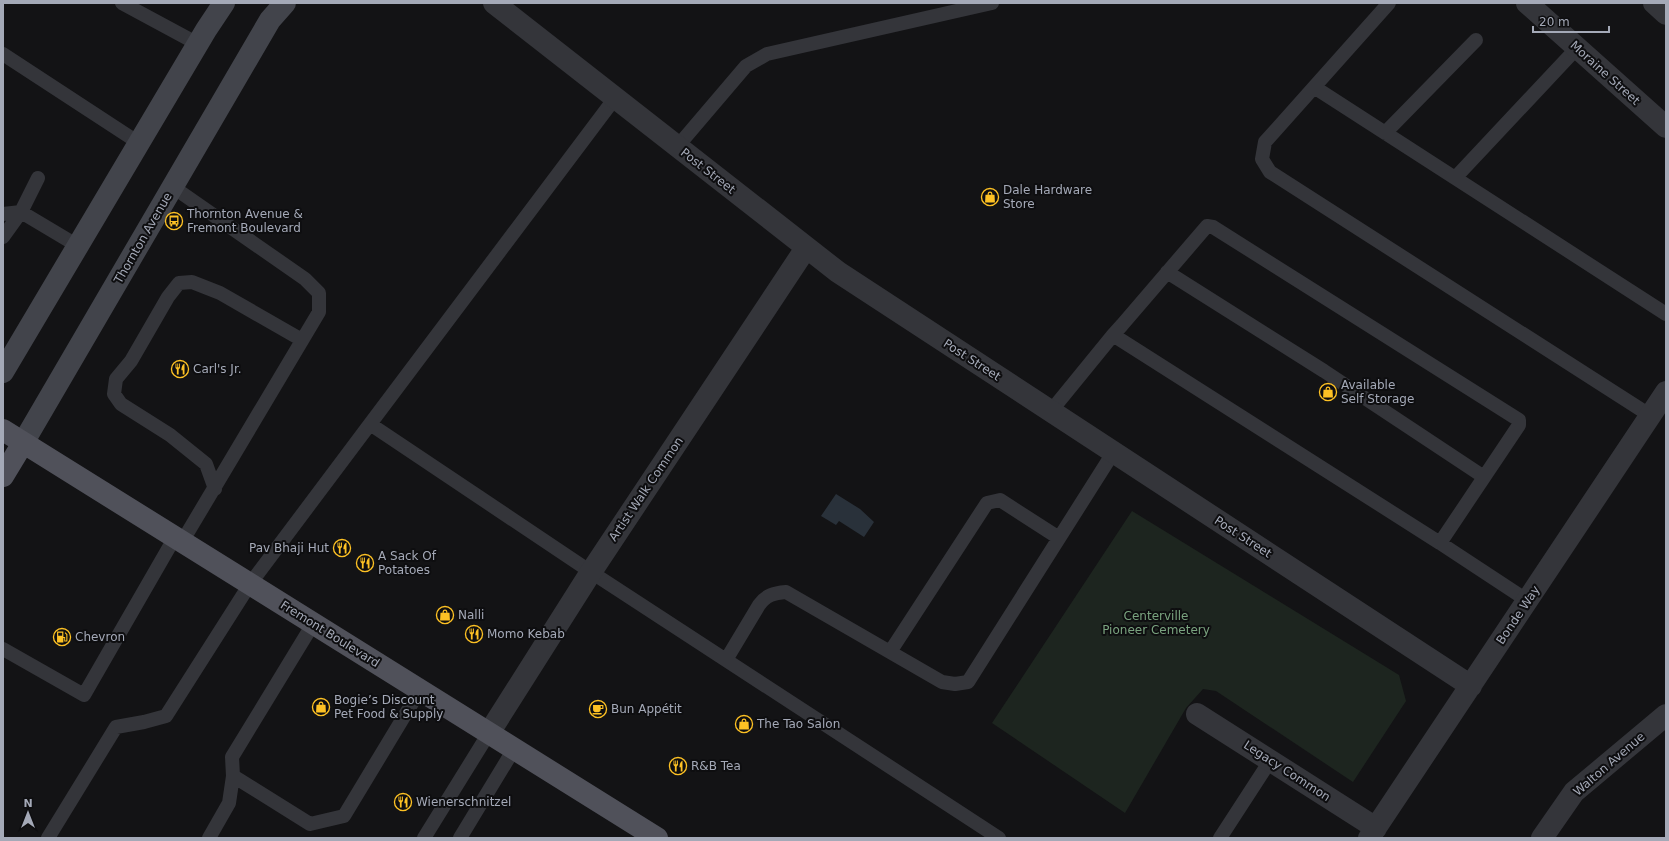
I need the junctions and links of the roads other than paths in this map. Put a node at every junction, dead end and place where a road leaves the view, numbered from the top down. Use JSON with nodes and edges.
{"nodes":[{"id":1,"x":122,"y":3,"type":"edge"},
{"id":2,"x":224,"y":3,"type":"edge"},
{"id":3,"x":285,"y":3,"type":"edge"},
{"id":4,"x":494,"y":3,"type":"edge"},
{"id":5,"x":992,"y":3,"type":"edge"},
{"id":6,"x":1389,"y":3,"type":"edge"},
{"id":7,"x":1528,"y":3,"type":"edge"},
{"id":8,"x":1654,"y":3,"type":"edge"},
{"id":9,"x":1666,"y":14,"type":"edge"},
{"id":10,"x":1476,"y":40,"type":"dead end"},
{"id":11,"x":198,"y":44,"type":"junction"},
{"id":12,"x":1577,"y":48,"type":"junction"},
{"id":13,"x":3,"y":54,"type":"edge"},
{"id":14,"x":1314,"y":87,"type":"junction"},
{"id":15,"x":615,"y":98,"type":"junction"},
{"id":16,"x":1666,"y":127,"type":"edge"},
{"id":17,"x":1385,"y":134,"type":"junction"},
{"id":18,"x":139,"y":143,"type":"junction"},
{"id":19,"x":677,"y":147,"type":"junction"},
{"id":20,"x":38,"y":178,"type":"dead end"},
{"id":21,"x":1455,"y":178,"type":"junction"},
{"id":22,"x":173,"y":186,"type":"junction"},
{"id":23,"x":21,"y":212,"type":"junction"},
{"id":24,"x":3,"y":214,"type":"edge"},
{"id":25,"x":3,"y":236,"type":"edge"},
{"id":26,"x":78,"y":246,"type":"junction"},
{"id":27,"x":806,"y":248,"type":"junction"},
{"id":28,"x":1166,"y":272,"type":"junction"},
{"id":29,"x":1666,"y":314,"type":"edge"},
{"id":30,"x":1113,"y":335,"type":"junction"},
{"id":31,"x":302,"y":340,"type":"junction"},
{"id":32,"x":3,"y":372,"type":"edge"},
{"id":33,"x":1666,"y":392,"type":"edge"},
{"id":34,"x":1051,"y":411,"type":"junction"},
{"id":35,"x":1651,"y":416,"type":"junction"},
{"id":36,"x":370,"y":424,"type":"junction"},
{"id":37,"x":3,"y":430,"type":"edge"},
{"id":38,"x":23,"y":443,"type":"junction"},
{"id":39,"x":1114,"y":452,"type":"junction"},
{"id":40,"x":3,"y":476,"type":"edge"},
{"id":41,"x":1484,"y":477,"type":"junction"},
{"id":42,"x":215,"y":489,"type":"junction"},
{"id":43,"x":1059,"y":538,"type":"junction"},
{"id":44,"x":178,"y":540,"type":"junction"},
{"id":45,"x":1440,"y":543,"type":"junction"},
{"id":46,"x":591,"y":572,"type":"junction"},
{"id":47,"x":250,"y":584,"type":"junction"},
{"id":48,"x":1528,"y":602,"type":"junction"},
{"id":49,"x":313,"y":624,"type":"junction"},
{"id":50,"x":3,"y":649,"type":"edge"},
{"id":51,"x":890,"y":652,"type":"junction"},
{"id":52,"x":726,"y":660,"type":"junction"},
{"id":53,"x":1471,"y":686,"type":"junction"},
{"id":54,"x":420,"y":690,"type":"junction"},
{"id":55,"x":1197,"y":714,"type":"dead end"},
{"id":56,"x":1666,"y":715,"type":"edge"},
{"id":57,"x":489,"y":733,"type":"junction"},
{"id":58,"x":514,"y":749,"type":"junction"},
{"id":59,"x":1270,"y":761,"type":"junction"},
{"id":60,"x":233,"y":776,"type":"junction"},
{"id":61,"x":1373,"y":833,"type":"edge"},
{"id":62,"x":647,"y":835,"type":"edge"},
{"id":63,"x":48,"y":838,"type":"edge"},
{"id":64,"x":209,"y":838,"type":"edge"},
{"id":65,"x":424,"y":838,"type":"edge"},
{"id":66,"x":460,"y":838,"type":"edge"},
{"id":67,"x":999,"y":838,"type":"edge"},
{"id":68,"x":1220,"y":838,"type":"edge"},
{"id":69,"x":1542,"y":838,"type":"edge"}],
"edges":[{"from":1,"to":11,"type":"lane"},
{"from":2,"to":11,"type":"street"},
{"from":3,"to":22,"type":"street","name":"Thornton Avenue"},
{"from":4,"to":15,"type":"street","name":"Post Street"},
{"from":5,"to":19,"type":"lane"},
{"from":6,"to":14,"type":"lane"},
{"from":7,"to":12,"type":"street","name":"Moraine Street"},
{"from":8,"to":9,"type":"street"},
{"from":10,"to":17,"type":"lane"},
{"from":11,"to":18,"type":"street"},
{"from":12,"to":16,"type":"street","name":"Moraine Street"},
{"from":12,"to":21,"type":"lane"},
{"from":13,"to":18,"type":"lane"},
{"from":14,"to":17,"type":"lane"},
{"from":14,"to":35,"type":"lane"},
{"from":15,"to":19,"type":"street","name":"Post Street"},
{"from":15,"to":36,"type":"lane"},
{"from":17,"to":21,"type":"lane"},
{"from":18,"to":26,"type":"street"},
{"from":19,"to":27,"type":"street","name":"Post Street"},
{"from":20,"to":23,"type":"lane"},
{"from":21,"to":29,"type":"lane"},
{"from":22,"to":31,"type":"lane"},
{"from":22,"to":38,"type":"street","name":"Thornton Avenue"},
{"from":23,"to":24,"type":"lane"},
{"from":23,"to":25,"type":"lane"},
{"from":23,"to":26,"type":"lane"},
{"from":26,"to":32,"type":"street"},
{"from":27,"to":34,"type":"street","name":"Post Street"},
{"from":27,"to":46,"type":"street","name":"Artist Walk Common"},
{"from":28,"to":30,"type":"lane"},
{"from":28,"to":41,"type":"lane"},
{"from":28,"to":41,"type":"lane"},
{"from":30,"to":34,"type":"lane"},
{"from":30,"to":45,"type":"lane"},
{"from":31,"to":42,"type":"lane"},
{"from":31,"to":42,"type":"lane"},
{"from":33,"to":35,"type":"street","name":"Bonde Way"},
{"from":34,"to":39,"type":"street","name":"Post Street"},
{"from":35,"to":48,"type":"street","name":"Bonde Way"},
{"from":36,"to":46,"type":"lane"},
{"from":36,"to":47,"type":"lane"},
{"from":37,"to":38,"type":"main road","name":"Fremont Boulevard"},
{"from":38,"to":40,"type":"main road","name":"Thornton Avenue"},
{"from":38,"to":44,"type":"main road","name":"Fremont Boulevard"},
{"from":39,"to":43,"type":"lane"},
{"from":39,"to":53,"type":"street","name":"Post Street"},
{"from":41,"to":45,"type":"lane"},
{"from":42,"to":44,"type":"lane"},
{"from":43,"to":51,"type":"lane"},
{"from":43,"to":51,"type":"lane"},
{"from":44,"to":47,"type":"main road","name":"Fremont Boulevard"},
{"from":44,"to":50,"type":"lane"},
{"from":45,"to":48,"type":"lane"},
{"from":46,"to":52,"type":"lane"},
{"from":46,"to":57,"type":"street","name":"Artist Walk Common"},
{"from":47,"to":49,"type":"main road","name":"Fremont Boulevard"},
{"from":47,"to":63,"type":"lane"},
{"from":48,"to":53,"type":"street","name":"Bonde Way"},
{"from":49,"to":54,"type":"main road","name":"Fremont Boulevard"},
{"from":49,"to":60,"type":"lane"},
{"from":51,"to":52,"type":"lane"},
{"from":52,"to":67,"type":"lane"},
{"from":53,"to":61,"type":"street","name":"Bonde Way"},
{"from":54,"to":57,"type":"main road","name":"Fremont Boulevard"},
{"from":54,"to":60,"type":"lane"},
{"from":55,"to":59,"type":"street","name":"Legacy Common"},
{"from":56,"to":69,"type":"street","name":"Walton Avenue"},
{"from":57,"to":58,"type":"main road","name":"Fremont Boulevard"},
{"from":57,"to":65,"type":"lane"},
{"from":58,"to":62,"type":"main road","name":"Fremont Boulevard"},
{"from":58,"to":66,"type":"lane"},
{"from":59,"to":61,"type":"street","name":"Legacy Common"},
{"from":59,"to":68,"type":"lane"},
{"from":60,"to":64,"type":"lane"}]}
